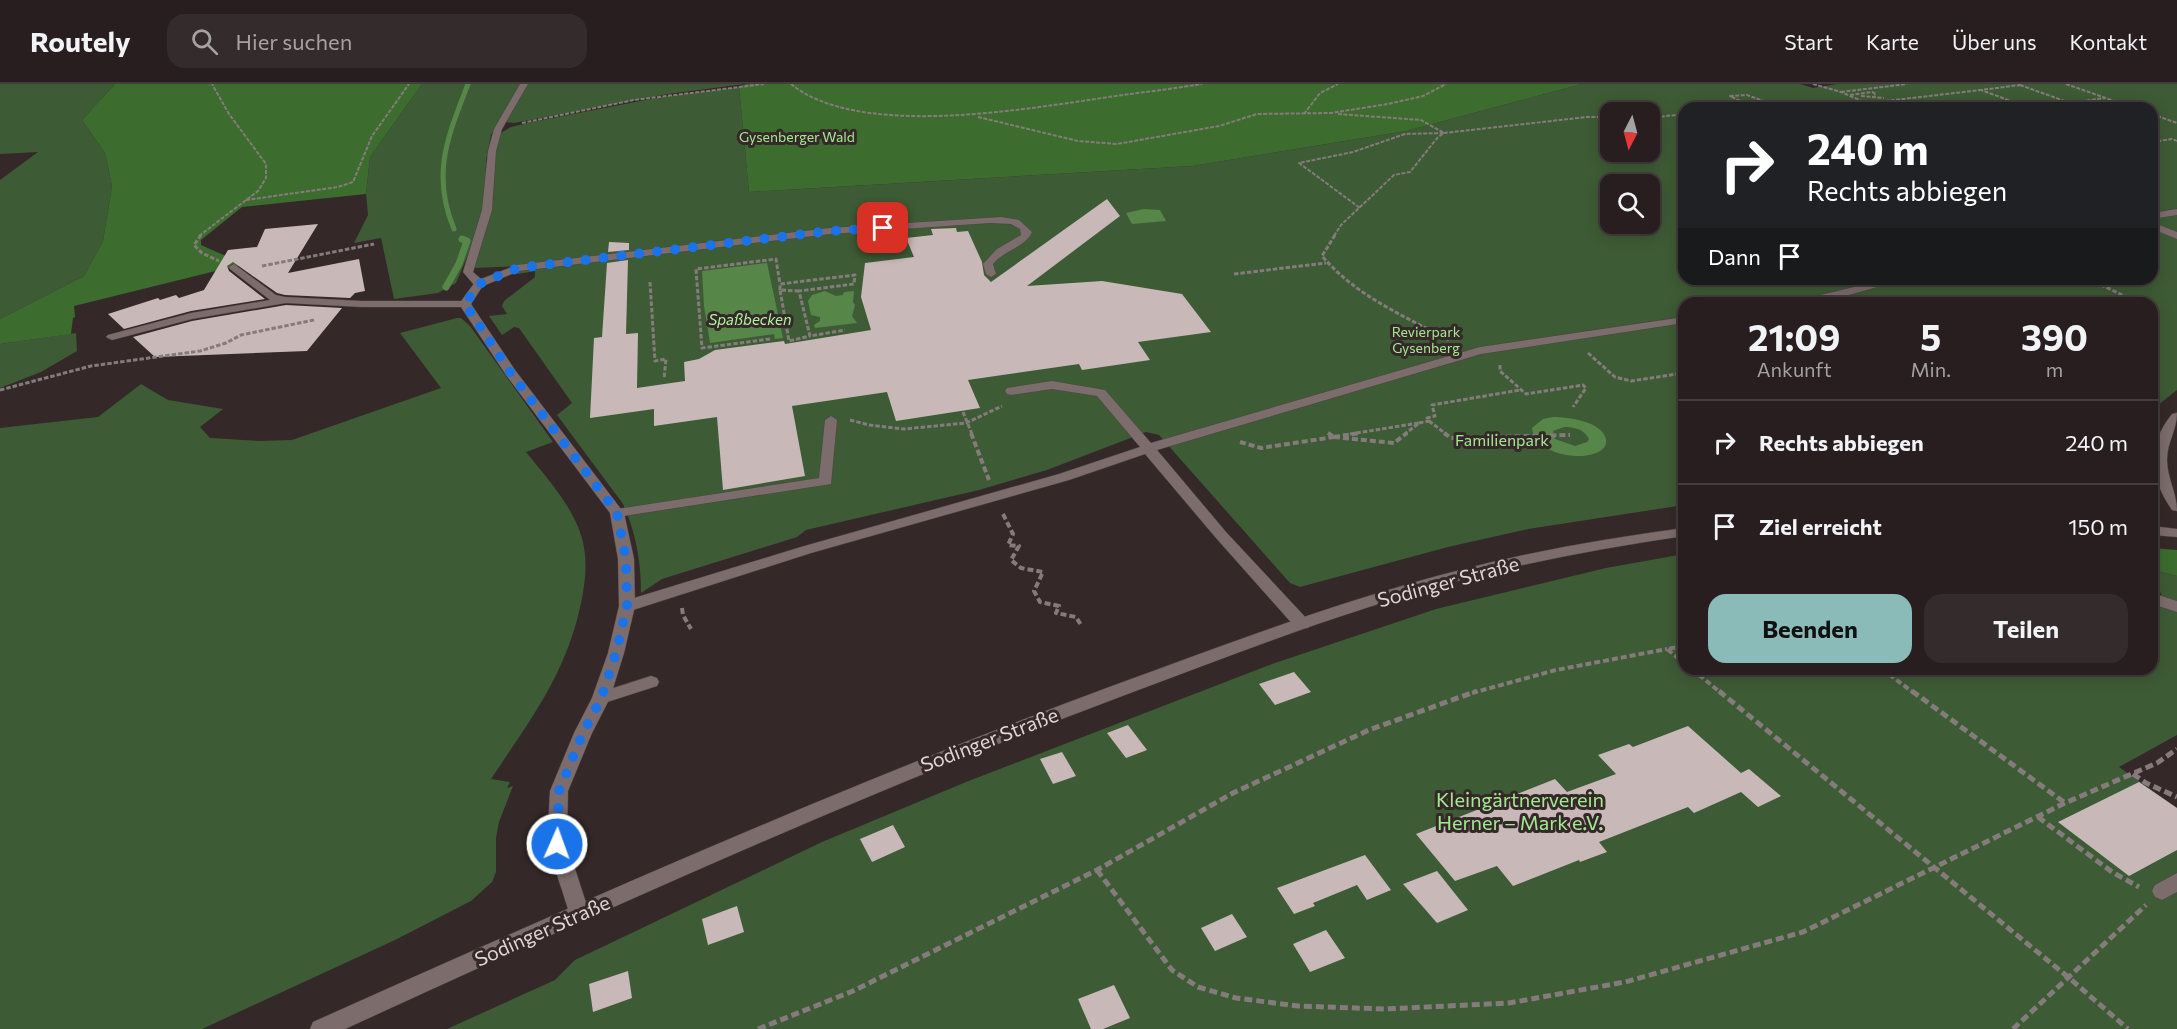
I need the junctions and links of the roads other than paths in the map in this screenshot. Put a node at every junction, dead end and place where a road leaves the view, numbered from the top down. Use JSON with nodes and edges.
{"nodes":[{"id":1,"x":524,"y":84,"type":"edge"},
{"id":2,"x":2177,"y":212,"type":"edge"},
{"id":3,"x":2158,"y":215,"type":"edge"},
{"id":4,"x":2158,"y":228,"type":"edge"},
{"id":5,"x":2177,"y":236,"type":"edge"},
{"id":6,"x":237,"y":269,"type":"road end"},
{"id":7,"x":991,"y":274,"type":"dead end"},
{"id":8,"x":479,"y":284,"type":"junction"},
{"id":9,"x":1878,"y":285,"type":"edge"},
{"id":10,"x":1831,"y":297,"type":"edge"},
{"id":11,"x":285,"y":300,"type":"junction"},
{"id":12,"x":362,"y":304,"type":"junction"},
{"id":13,"x":465,"y":304,"type":"junction"},
{"id":14,"x":334,"y":314,"type":"road end"},
{"id":15,"x":1678,"y":321,"type":"edge"},
{"id":16,"x":112,"y":337,"type":"dead end"},
{"id":17,"x":1011,"y":391,"type":"road end"},
{"id":18,"x":2177,"y":417,"type":"edge"},
{"id":19,"x":831,"y":420,"type":"road end"},
{"id":20,"x":1147,"y":450,"type":"junction"},
{"id":21,"x":2177,"y":507,"type":"edge"},
{"id":22,"x":617,"y":513,"type":"junction"},
{"id":23,"x":2158,"y":531,"type":"edge"},
{"id":24,"x":1678,"y":533,"type":"edge"},
{"id":25,"x":2177,"y":533,"type":"edge"},
{"id":26,"x":2158,"y":600,"type":"edge"},
{"id":27,"x":627,"y":606,"type":"junction"},
{"id":28,"x":2177,"y":607,"type":"edge"},
{"id":29,"x":1302,"y":624,"type":"junction"},
{"id":30,"x":651,"y":682,"type":"dead end"},
{"id":31,"x":601,"y":699,"type":"junction"},
{"id":32,"x":579,"y":912,"type":"junction"},
{"id":33,"x":321,"y":1029,"type":"edge"}],
"edges":[{"from":1,"to":8,"type":"street"},
{"from":2,"to":3,"type":"street"},
{"from":4,"to":5,"type":"street"},
{"from":6,"to":11,"type":"street"},
{"from":7,"to":8,"type":"street"},
{"from":8,"to":13,"type":"street"},
{"from":9,"to":10,"type":"street"},
{"from":11,"to":12,"type":"street"},
{"from":11,"to":16,"type":"street"},
{"from":12,"to":13,"type":"street"},
{"from":12,"to":14,"type":"street"},
{"from":13,"to":22,"type":"street"},
{"from":15,"to":20,"type":"street"},
{"from":17,"to":20,"type":"street"},
{"from":18,"to":21,"type":"street"},
{"from":19,"to":22,"type":"street"},
{"from":20,"to":27,"type":"street"},
{"from":20,"to":29,"type":"street"},
{"from":22,"to":27,"type":"street"},
{"from":23,"to":25,"type":"street"},
{"from":24,"to":29,"type":"street","name":"Sodinger Straße"},
{"from":26,"to":28,"type":"street"},
{"from":27,"to":31,"type":"street"},
{"from":29,"to":32,"type":"street","name":"Sodinger Straße"},
{"from":30,"to":31,"type":"street"},
{"from":31,"to":32,"type":"street"},
{"from":32,"to":33,"type":"street","name":"Sodinger Straße"}]}
